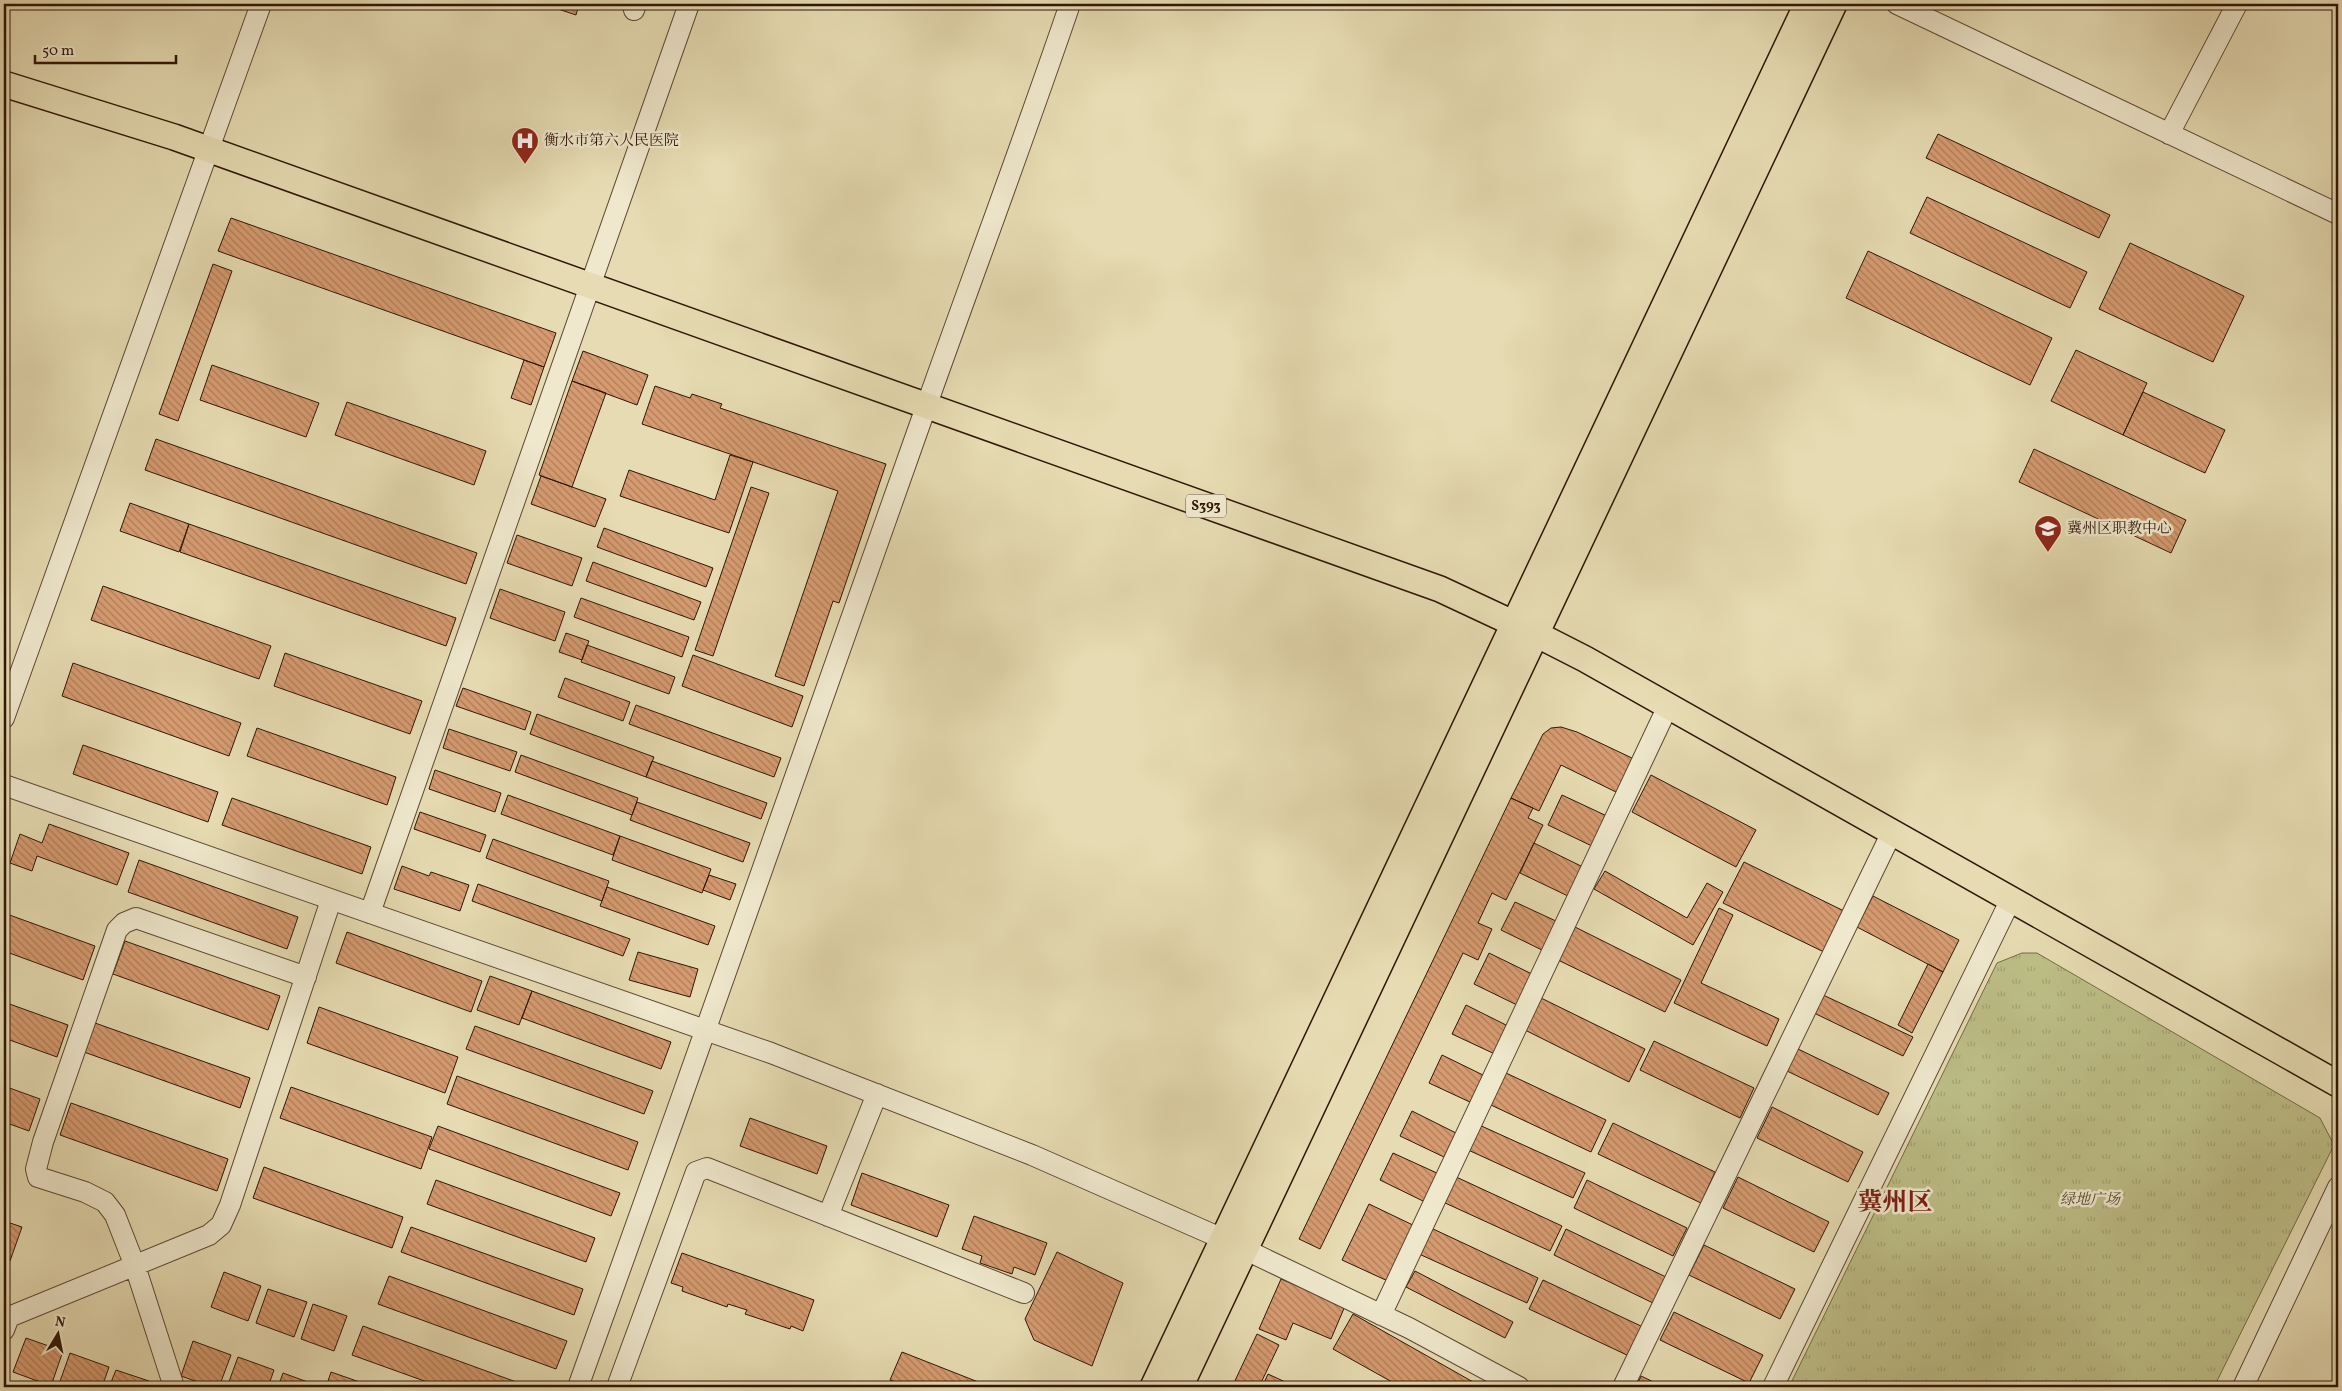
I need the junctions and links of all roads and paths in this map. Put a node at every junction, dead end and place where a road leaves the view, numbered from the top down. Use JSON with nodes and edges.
{"nodes":[{"id":1,"x":261,"y":4,"type":"edge"},
{"id":2,"x":688,"y":4,"type":"edge"},
{"id":3,"x":1070,"y":4,"type":"edge"},
{"id":4,"x":1807,"y":4,"type":"edge"},
{"id":5,"x":1834,"y":4,"type":"edge"},
{"id":6,"x":1897,"y":4,"type":"edge"},
{"id":7,"x":2235,"y":4,"type":"edge"},
{"id":8,"x":4,"y":84,"type":"edge"},
{"id":9,"x":2169,"y":134,"type":"junction"},
{"id":10,"x":209,"y":149,"type":"junction"},
{"id":11,"x":2338,"y":214,"type":"edge"},
{"id":12,"x":590,"y":286,"type":"junction"},
{"id":13,"x":926,"y":406,"type":"junction"},
{"id":14,"x":1526,"y":628,"type":"junction"},
{"id":15,"x":1668,"y":706,"type":"junction"},
{"id":16,"x":4,"y":718,"type":"edge"},
{"id":17,"x":4,"y":785,"type":"edge"},
{"id":18,"x":1892,"y":832,"type":"junction"},
{"id":19,"x":2011,"y":899,"type":"junction"},
{"id":20,"x":331,"y":900,"type":"junction"},
{"id":21,"x":370,"y":913,"type":"junction"},
{"id":22,"x":306,"y":977,"type":"junction"},
{"id":23,"x":707,"y":1031,"type":"junction"},
{"id":24,"x":2338,"y":1084,"type":"edge"},
{"id":25,"x":877,"y":1094,"type":"junction"},
{"id":26,"x":2338,"y":1187,"type":"edge"},
{"id":27,"x":828,"y":1216,"type":"junction"},
{"id":28,"x":1223,"y":1239,"type":"junction"},
{"id":29,"x":1245,"y":1250,"type":"junction"},
{"id":30,"x":135,"y":1266,"type":"junction"},
{"id":31,"x":1024,"y":1293,"type":"dead end"},
{"id":32,"x":1381,"y":1315,"type":"junction"},
{"id":33,"x":4,"y":1330,"type":"edge"},
{"id":34,"x":174,"y":1387,"type":"edge"},
{"id":35,"x":578,"y":1387,"type":"edge"},
{"id":36,"x":618,"y":1387,"type":"edge"},
{"id":37,"x":1153,"y":1387,"type":"edge"},
{"id":38,"x":1180,"y":1387,"type":"edge"},
{"id":39,"x":1519,"y":1387,"type":"edge"},
{"id":40,"x":1623,"y":1387,"type":"edge"},
{"id":41,"x":1773,"y":1387,"type":"edge"},
{"id":42,"x":2243,"y":1387,"type":"edge"}],
"edges":[{"from":1,"to":10,"type":"street"},
{"from":2,"to":12,"type":"street"},
{"from":3,"to":13,"type":"street"},
{"from":4,"to":14,"type":"main road"},
{"from":5,"to":14,"type":"main road"},
{"from":6,"to":9,"type":"street"},
{"from":7,"to":9,"type":"street"},
{"from":8,"to":10,"type":"main road","number":"S393"},
{"from":9,"to":11,"type":"street"},
{"from":10,"to":12,"type":"main road","number":"S393"},
{"from":10,"to":16,"type":"street"},
{"from":12,"to":13,"type":"main road","number":"S393"},
{"from":12,"to":21,"type":"street"},
{"from":13,"to":14,"type":"main road","number":"S393"},
{"from":13,"to":23,"type":"street"},
{"from":14,"to":15,"type":"main road","number":"S393"},
{"from":14,"to":28,"type":"main road"},
{"from":14,"to":29,"type":"main road"},
{"from":15,"to":18,"type":"main road","number":"S393"},
{"from":15,"to":32,"type":"street"},
{"from":17,"to":20,"type":"street"},
{"from":18,"to":19,"type":"main road","number":"S393"},
{"from":18,"to":40,"type":"street"},
{"from":19,"to":24,"type":"main road","number":"S393"},
{"from":19,"to":41,"type":"street"},
{"from":20,"to":21,"type":"street"},
{"from":20,"to":22,"type":"street"},
{"from":21,"to":23,"type":"street"},
{"from":22,"to":30,"type":"street"},
{"from":22,"to":30,"type":"street"},
{"from":23,"to":25,"type":"street"},
{"from":23,"to":35,"type":"street"},
{"from":25,"to":27,"type":"street"},
{"from":25,"to":28,"type":"street"},
{"from":26,"to":42,"type":"street"},
{"from":27,"to":31,"type":"street"},
{"from":27,"to":36,"type":"street"},
{"from":28,"to":29,"type":"street"},
{"from":28,"to":37,"type":"main road"},
{"from":29,"to":32,"type":"street"},
{"from":29,"to":38,"type":"main road"},
{"from":30,"to":33,"type":"street"},
{"from":30,"to":34,"type":"street"},
{"from":32,"to":39,"type":"street"}]}
